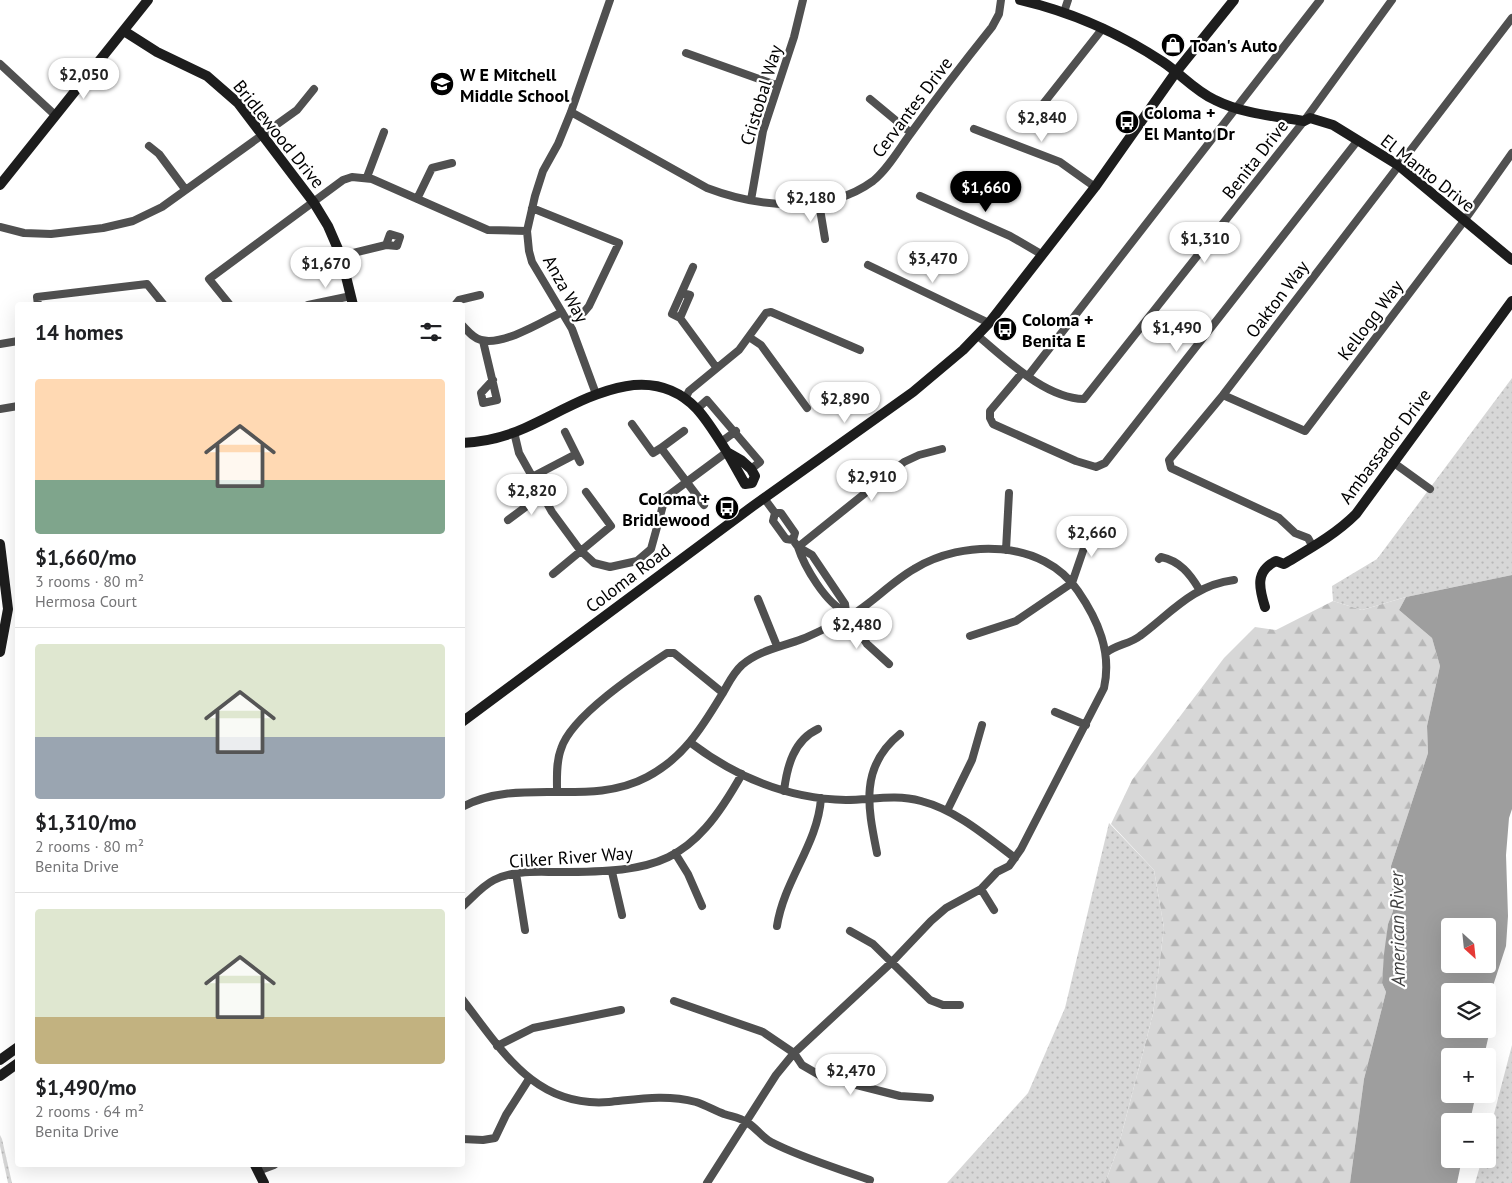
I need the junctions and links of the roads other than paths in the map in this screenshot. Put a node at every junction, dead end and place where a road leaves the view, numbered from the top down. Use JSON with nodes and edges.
{"nodes":[{"id":1,"x":148,"y":0,"type":"edge"},
{"id":2,"x":610,"y":0,"type":"edge"},
{"id":3,"x":803,"y":0,"type":"edge"},
{"id":4,"x":1001,"y":0,"type":"edge"},
{"id":5,"x":1020,"y":0,"type":"edge"},
{"id":6,"x":1068,"y":0,"type":"edge"},
{"id":7,"x":1234,"y":0,"type":"edge"},
{"id":8,"x":1320,"y":0,"type":"edge"},
{"id":9,"x":1392,"y":0,"type":"edge"},
{"id":10,"x":1064,"y":12,"type":"junction"},
{"id":11,"x":1512,"y":18,"type":"edge"},
{"id":12,"x":1103,"y":28,"type":"junction"},
{"id":13,"x":124,"y":31,"type":"junction"},
{"id":14,"x":686,"y":53,"type":"dead end"},
{"id":15,"x":77,"y":63,"type":"dead end"},
{"id":16,"x":0,"y":64,"type":"edge"},
{"id":17,"x":1176,"y":72,"type":"junction"},
{"id":18,"x":89,"y":73,"type":"junction"},
{"id":19,"x":776,"y":85,"type":"junction"},
{"id":20,"x":314,"y":89,"type":"dead end"},
{"id":21,"x":870,"y":99,"type":"dead end"},
{"id":22,"x":1043,"y":104,"type":"dead end"},
{"id":23,"x":1234,"y":108,"type":"junction"},
{"id":24,"x":571,"y":112,"type":"junction"},
{"id":25,"x":56,"y":115,"type":"junction"},
{"id":26,"x":1304,"y":121,"type":"junction"},
{"id":27,"x":974,"y":129,"type":"dead end"},
{"id":28,"x":384,"y":132,"type":"dead end"},
{"id":29,"x":911,"y":133,"type":"junction"},
{"id":30,"x":263,"y":135,"type":"junction"},
{"id":31,"x":1358,"y":140,"type":"junction"},
{"id":32,"x":149,"y":146,"type":"dead end"},
{"id":33,"x":1512,"y":153,"type":"edge"},
{"id":34,"x":452,"y":163,"type":"dead end"},
{"id":35,"x":1398,"y":165,"type":"junction"},
{"id":36,"x":367,"y":177,"type":"junction"},
{"id":37,"x":0,"y":185,"type":"edge"},
{"id":38,"x":1095,"y":186,"type":"junction"},
{"id":39,"x":185,"y":189,"type":"junction"},
{"id":40,"x":920,"y":196,"type":"dead end"},
{"id":41,"x":417,"y":199,"type":"junction"},
{"id":42,"x":751,"y":200,"type":"junction"},
{"id":43,"x":314,"y":203,"type":"junction"},
{"id":44,"x":819,"y":203,"type":"junction"},
{"id":45,"x":532,"y":208,"type":"junction"},
{"id":46,"x":1464,"y":221,"type":"junction"},
{"id":47,"x":85,"y":222,"type":"dead end"},
{"id":48,"x":0,"y":227,"type":"edge"},
{"id":49,"x":86,"y":230,"type":"junction"},
{"id":50,"x":528,"y":231,"type":"junction"},
{"id":51,"x":825,"y":239,"type":"dead end"},
{"id":52,"x":386,"y":245,"type":"dead end"},
{"id":53,"x":1041,"y":254,"type":"junction"},
{"id":54,"x":341,"y":256,"type":"junction"},
{"id":55,"x":1512,"y":260,"type":"edge"},
{"id":56,"x":868,"y":265,"type":"dead end"},
{"id":57,"x":692,"y":267,"type":"dead end"},
{"id":58,"x":480,"y":295,"type":"dead end"},
{"id":59,"x":352,"y":300,"type":"edge"},
{"id":60,"x":1512,"y":301,"type":"edge"},
{"id":61,"x":38,"y":302,"type":"edge"},
{"id":62,"x":162,"y":302,"type":"edge"},
{"id":63,"x":228,"y":302,"type":"edge"},
{"id":64,"x":334,"y":302,"type":"edge"},
{"id":65,"x":457,"y":302,"type":"edge"},
{"id":66,"x":562,"y":312,"type":"junction"},
{"id":67,"x":568,"y":321,"type":"junction"},
{"id":68,"x":989,"y":323,"type":"junction"},
{"id":69,"x":465,"y":328,"type":"edge"},
{"id":70,"x":978,"y":336,"type":"junction"},
{"id":71,"x":749,"y":337,"type":"junction"},
{"id":72,"x":483,"y":341,"type":"junction"},
{"id":73,"x":15,"y":342,"type":"edge"},
{"id":74,"x":0,"y":344,"type":"edge"},
{"id":75,"x":860,"y":350,"type":"dead end"},
{"id":76,"x":716,"y":367,"type":"junction"},
{"id":77,"x":1025,"y":374,"type":"junction"},
{"id":78,"x":493,"y":380,"type":"dead end"},
{"id":79,"x":596,"y":394,"type":"junction"},
{"id":80,"x":1223,"y":395,"type":"junction"},
{"id":81,"x":685,"y":399,"type":"junction"},
{"id":82,"x":15,"y":406,"type":"edge"},
{"id":83,"x":808,"y":408,"type":"dead end"},
{"id":84,"x":0,"y":409,"type":"edge"},
{"id":85,"x":697,"y":409,"type":"junction"},
{"id":86,"x":632,"y":424,"type":"dead end"},
{"id":87,"x":684,"y":431,"type":"dead end"},
{"id":88,"x":736,"y":431,"type":"junction"},
{"id":89,"x":514,"y":432,"type":"junction"},
{"id":90,"x":565,"y":432,"type":"dead end"},
{"id":91,"x":720,"y":442,"type":"junction"},
{"id":92,"x":465,"y":443,"type":"edge"},
{"id":93,"x":661,"y":448,"type":"junction"},
{"id":94,"x":942,"y":449,"type":"dead end"},
{"id":95,"x":728,"y":452,"type":"junction"},
{"id":96,"x":576,"y":454,"type":"junction"},
{"id":97,"x":580,"y":462,"type":"dead end"},
{"id":98,"x":1394,"y":463,"type":"junction"},
{"id":99,"x":751,"y":469,"type":"junction"},
{"id":100,"x":532,"y":477,"type":"junction"},
{"id":101,"x":685,"y":481,"type":"junction"},
{"id":102,"x":752,"y":482,"type":"junction"},
{"id":103,"x":1430,"y":489,"type":"dead end"},
{"id":104,"x":586,"y":492,"type":"dead end"},
{"id":105,"x":1009,"y":493,"type":"dead end"},
{"id":106,"x":543,"y":494,"type":"junction"},
{"id":107,"x":764,"y":498,"type":"junction"},
{"id":108,"x":704,"y":505,"type":"dead end"},
{"id":109,"x":775,"y":513,"type":"junction"},
{"id":110,"x":508,"y":520,"type":"dead end"},
{"id":111,"x":1087,"y":527,"type":"dead end"},
{"id":112,"x":796,"y":543,"type":"junction"},
{"id":113,"x":0,"y":544,"type":"edge"},
{"id":114,"x":1313,"y":547,"type":"junction"},
{"id":115,"x":580,"y":550,"type":"junction"},
{"id":116,"x":1006,"y":550,"type":"junction"},
{"id":117,"x":1159,"y":559,"type":"dead end"},
{"id":118,"x":553,"y":574,"type":"dead end"},
{"id":119,"x":1234,"y":580,"type":"dead end"},
{"id":120,"x":1072,"y":583,"type":"junction"},
{"id":121,"x":1199,"y":590,"type":"junction"},
{"id":122,"x":758,"y":599,"type":"dead end"},
{"id":123,"x":1265,"y":607,"type":"dead end"},
{"id":124,"x":847,"y":614,"type":"junction"},
{"id":125,"x":970,"y":636,"type":"dead end"},
{"id":126,"x":778,"y":646,"type":"junction"},
{"id":127,"x":0,"y":652,"type":"edge"},
{"id":128,"x":1106,"y":653,"type":"junction"},
{"id":129,"x":889,"y":664,"type":"dead end"},
{"id":130,"x":723,"y":693,"type":"junction"},
{"id":131,"x":1055,"y":712,"type":"dead end"},
{"id":132,"x":465,"y":720,"type":"edge"},
{"id":133,"x":982,"y":725,"type":"dead end"},
{"id":134,"x":1086,"y":725,"type":"junction"},
{"id":135,"x":818,"y":728,"type":"dead end"},
{"id":136,"x":900,"y":734,"type":"dead end"},
{"id":137,"x":691,"y":743,"type":"junction"},
{"id":138,"x":742,"y":774,"type":"junction"},
{"id":139,"x":557,"y":791,"type":"junction"},
{"id":140,"x":784,"y":791,"type":"junction"},
{"id":141,"x":821,"y":798,"type":"junction"},
{"id":142,"x":869,"y":800,"type":"junction"},
{"id":143,"x":465,"y":806,"type":"edge"},
{"id":144,"x":947,"y":811,"type":"junction"},
{"id":145,"x":675,"y":853,"type":"junction"},
{"id":146,"x":877,"y":853,"type":"dead end"},
{"id":147,"x":1015,"y":858,"type":"junction"},
{"id":148,"x":612,"y":872,"type":"junction"},
{"id":149,"x":516,"y":873,"type":"junction"},
{"id":150,"x":981,"y":889,"type":"junction"},
{"id":151,"x":465,"y":904,"type":"edge"},
{"id":152,"x":702,"y":906,"type":"dead end"},
{"id":153,"x":994,"y":910,"type":"dead end"},
{"id":154,"x":622,"y":915,"type":"dead end"},
{"id":155,"x":777,"y":926,"type":"dead end"},
{"id":156,"x":525,"y":930,"type":"dead end"},
{"id":157,"x":850,"y":931,"type":"dead end"},
{"id":158,"x":892,"y":962,"type":"junction"},
{"id":159,"x":465,"y":1002,"type":"edge"},
{"id":160,"x":674,"y":1002,"type":"dead end"},
{"id":161,"x":960,"y":1005,"type":"dead end"},
{"id":162,"x":470,"y":1008,"type":"junction"},
{"id":163,"x":621,"y":1010,"type":"dead end"},
{"id":164,"x":465,"y":1012,"type":"edge"},
{"id":165,"x":497,"y":1046,"type":"junction"},
{"id":166,"x":15,"y":1049,"type":"edge"},
{"id":167,"x":794,"y":1053,"type":"junction"},
{"id":168,"x":0,"y":1060,"type":"edge"},
{"id":169,"x":15,"y":1065,"type":"edge"},
{"id":170,"x":0,"y":1076,"type":"edge"},
{"id":171,"x":529,"y":1079,"type":"junction"},
{"id":172,"x":930,"y":1098,"type":"dead end"},
{"id":173,"x":746,"y":1122,"type":"junction"},
{"id":174,"x":465,"y":1139,"type":"edge"},
{"id":175,"x":256,"y":1168,"type":"edge"},
{"id":176,"x":870,"y":1180,"type":"dead end"},
{"id":177,"x":264,"y":1183,"type":"edge"},
{"id":178,"x":707,"y":1183,"type":"edge"}],
"edges":[{"from":1,"to":13,"type":"street"},
{"from":2,"to":24,"type":"street","name":"Anza Way"},
{"from":3,"to":19,"type":"street","name":"Cristobal Way"},
{"from":4,"to":29,"type":"street","name":"Cervantes Drive"},
{"from":5,"to":10,"type":"street","name":"El Manto Drive"},
{"from":6,"to":10,"type":"street"},
{"from":7,"to":17,"type":"street","name":"Coloma Road"},
{"from":8,"to":23,"type":"street"},
{"from":9,"to":26,"type":"street","name":"Benita Drive"},
{"from":10,"to":12,"type":"street","name":"El Manto Drive"},
{"from":11,"to":35,"type":"street","name":"Oakton Way"},
{"from":12,"to":17,"type":"street","name":"El Manto Drive"},
{"from":12,"to":22,"type":"street"},
{"from":13,"to":18,"type":"street"},
{"from":13,"to":30,"type":"street","name":"Bridlewood Drive"},
{"from":14,"to":19,"type":"street"},
{"from":15,"to":18,"type":"street"},
{"from":16,"to":25,"type":"street"},
{"from":17,"to":23,"type":"street","name":"El Manto Drive"},
{"from":17,"to":38,"type":"street","name":"Coloma Road"},
{"from":18,"to":25,"type":"street"},
{"from":19,"to":42,"type":"street","name":"Cristobal Way"},
{"from":20,"to":30,"type":"street"},
{"from":21,"to":29,"type":"street"},
{"from":23,"to":26,"type":"street","name":"El Manto Drive"},
{"from":23,"to":77,"type":"street"},
{"from":24,"to":42,"type":"street","name":"Cervantes Drive"},
{"from":24,"to":45,"type":"street","name":"Anza Way"},
{"from":25,"to":37,"type":"street"},
{"from":26,"to":31,"type":"street","name":"El Manto Drive"},
{"from":26,"to":77,"type":"street","name":"Benita Drive"},
{"from":27,"to":38,"type":"street"},
{"from":28,"to":36,"type":"street"},
{"from":29,"to":44,"type":"street","name":"Cervantes Drive"},
{"from":30,"to":39,"type":"street"},
{"from":30,"to":43,"type":"street","name":"Bridlewood Drive"},
{"from":31,"to":35,"type":"street","name":"El Manto Drive"},
{"from":31,"to":77,"type":"street"},
{"from":32,"to":39,"type":"street"},
{"from":33,"to":46,"type":"street","name":"Kellogg Way"},
{"from":34,"to":41,"type":"street"},
{"from":35,"to":46,"type":"street","name":"El Manto Drive"},
{"from":35,"to":80,"type":"street","name":"Oakton Way"},
{"from":36,"to":41,"type":"street"},
{"from":36,"to":43,"type":"street"},
{"from":38,"to":53,"type":"street","name":"Coloma Road"},
{"from":39,"to":49,"type":"street"},
{"from":40,"to":53,"type":"street"},
{"from":41,"to":50,"type":"street"},
{"from":42,"to":44,"type":"street","name":"Cervantes Drive"},
{"from":43,"to":54,"type":"street","name":"Bridlewood Drive"},
{"from":43,"to":63,"type":"street"},
{"from":44,"to":51,"type":"street"},
{"from":45,"to":50,"type":"street","name":"Anza Way"},
{"from":45,"to":67,"type":"street"},
{"from":46,"to":55,"type":"street","name":"El Manto Drive"},
{"from":46,"to":80,"type":"street","name":"Kellogg Way"},
{"from":47,"to":49,"type":"street"},
{"from":48,"to":49,"type":"street"},
{"from":50,"to":66,"type":"street","name":"Anza Way"},
{"from":52,"to":54,"type":"street"},
{"from":53,"to":68,"type":"street","name":"Coloma Road"},
{"from":54,"to":59,"type":"street","name":"Bridlewood Drive"},
{"from":56,"to":68,"type":"street"},
{"from":57,"to":76,"type":"street"},
{"from":58,"to":65,"type":"street"},
{"from":59,"to":64,"type":"street"},
{"from":60,"to":98,"type":"street","name":"Ambassador Drive"},
{"from":61,"to":62,"type":"street"},
{"from":66,"to":67,"type":"street","name":"Anza Way"},
{"from":66,"to":72,"type":"street"},
{"from":67,"to":79,"type":"street","name":"Anza Way"},
{"from":68,"to":70,"type":"street","name":"Coloma Road"},
{"from":69,"to":72,"type":"street"},
{"from":70,"to":77,"type":"street","name":"Benita Drive"},
{"from":70,"to":107,"type":"street","name":"Coloma Road"},
{"from":71,"to":75,"type":"street"},
{"from":71,"to":76,"type":"street"},
{"from":71,"to":83,"type":"street"},
{"from":72,"to":78,"type":"street"},
{"from":73,"to":74,"type":"street"},
{"from":76,"to":81,"type":"street"},
{"from":79,"to":81,"type":"street"},
{"from":79,"to":89,"type":"street"},
{"from":80,"to":114,"type":"street","name":"Oakton Way"},
{"from":81,"to":85,"type":"street"},
{"from":82,"to":84,"type":"street"},
{"from":85,"to":88,"type":"street"},
{"from":85,"to":91,"type":"street"},
{"from":86,"to":93,"type":"street"},
{"from":87,"to":93,"type":"street"},
{"from":88,"to":91,"type":"street"},
{"from":88,"to":99,"type":"street"},
{"from":89,"to":92,"type":"street"},
{"from":89,"to":100,"type":"street"},
{"from":90,"to":96,"type":"street"},
{"from":91,"to":95,"type":"street"},
{"from":93,"to":101,"type":"street"},
{"from":94,"to":112,"type":"street"},
{"from":95,"to":99,"type":"street"},
{"from":95,"to":101,"type":"street"},
{"from":95,"to":102,"type":"street"},
{"from":96,"to":97,"type":"street"},
{"from":96,"to":100,"type":"street"},
{"from":98,"to":103,"type":"street"},
{"from":98,"to":114,"type":"street","name":"Ambassador Drive"},
{"from":99,"to":102,"type":"street"},
{"from":100,"to":106,"type":"street"},
{"from":101,"to":108,"type":"street"},
{"from":101,"to":115,"type":"street"},
{"from":102,"to":107,"type":"street"},
{"from":104,"to":115,"type":"street"},
{"from":105,"to":116,"type":"street"},
{"from":106,"to":110,"type":"street"},
{"from":106,"to":115,"type":"street"},
{"from":107,"to":109,"type":"street"},
{"from":107,"to":132,"type":"street","name":"Coloma Road"},
{"from":109,"to":112,"type":"street"},
{"from":109,"to":112,"type":"street"},
{"from":111,"to":120,"type":"street"},
{"from":112,"to":124,"type":"street"},
{"from":113,"to":127,"type":"street"},
{"from":114,"to":123,"type":"street","name":"Ambassador Drive"},
{"from":115,"to":118,"type":"street"},
{"from":116,"to":120,"type":"street"},
{"from":116,"to":124,"type":"street"},
{"from":117,"to":121,"type":"street"},
{"from":119,"to":121,"type":"street"},
{"from":120,"to":125,"type":"street"},
{"from":120,"to":128,"type":"street"},
{"from":121,"to":128,"type":"street"},
{"from":122,"to":126,"type":"street"},
{"from":124,"to":126,"type":"street"},
{"from":124,"to":129,"type":"street"},
{"from":126,"to":130,"type":"street"},
{"from":128,"to":134,"type":"street"},
{"from":130,"to":137,"type":"street"},
{"from":130,"to":139,"type":"street"},
{"from":131,"to":134,"type":"street"},
{"from":133,"to":144,"type":"street"},
{"from":134,"to":147,"type":"street"},
{"from":135,"to":140,"type":"street"},
{"from":136,"to":142,"type":"street"},
{"from":137,"to":138,"type":"street"},
{"from":137,"to":139,"type":"street"},
{"from":138,"to":140,"type":"street"},
{"from":138,"to":145,"type":"street","name":"Cilker River Way"},
{"from":139,"to":143,"type":"street"},
{"from":140,"to":141,"type":"street"},
{"from":141,"to":142,"type":"street"},
{"from":141,"to":155,"type":"street"},
{"from":142,"to":144,"type":"street"},
{"from":142,"to":146,"type":"street"},
{"from":144,"to":147,"type":"street"},
{"from":145,"to":148,"type":"street","name":"Cilker River Way"},
{"from":145,"to":152,"type":"street"},
{"from":147,"to":150,"type":"street"},
{"from":148,"to":149,"type":"street","name":"Cilker River Way"},
{"from":148,"to":154,"type":"street"},
{"from":149,"to":151,"type":"street","name":"Cilker River Way"},
{"from":149,"to":156,"type":"street"},
{"from":150,"to":153,"type":"street"},
{"from":150,"to":158,"type":"street"},
{"from":157,"to":158,"type":"street"},
{"from":158,"to":161,"type":"street"},
{"from":158,"to":167,"type":"street"},
{"from":159,"to":162,"type":"street"},
{"from":160,"to":167,"type":"street"},
{"from":162,"to":164,"type":"street"},
{"from":162,"to":165,"type":"street"},
{"from":163,"to":165,"type":"street"},
{"from":165,"to":171,"type":"street"},
{"from":166,"to":168,"type":"street"},
{"from":167,"to":172,"type":"street"},
{"from":167,"to":173,"type":"street"},
{"from":169,"to":170,"type":"street"},
{"from":171,"to":173,"type":"street"},
{"from":171,"to":174,"type":"street"},
{"from":173,"to":176,"type":"street"},
{"from":173,"to":178,"type":"street"},
{"from":175,"to":177,"type":"street"}]}
